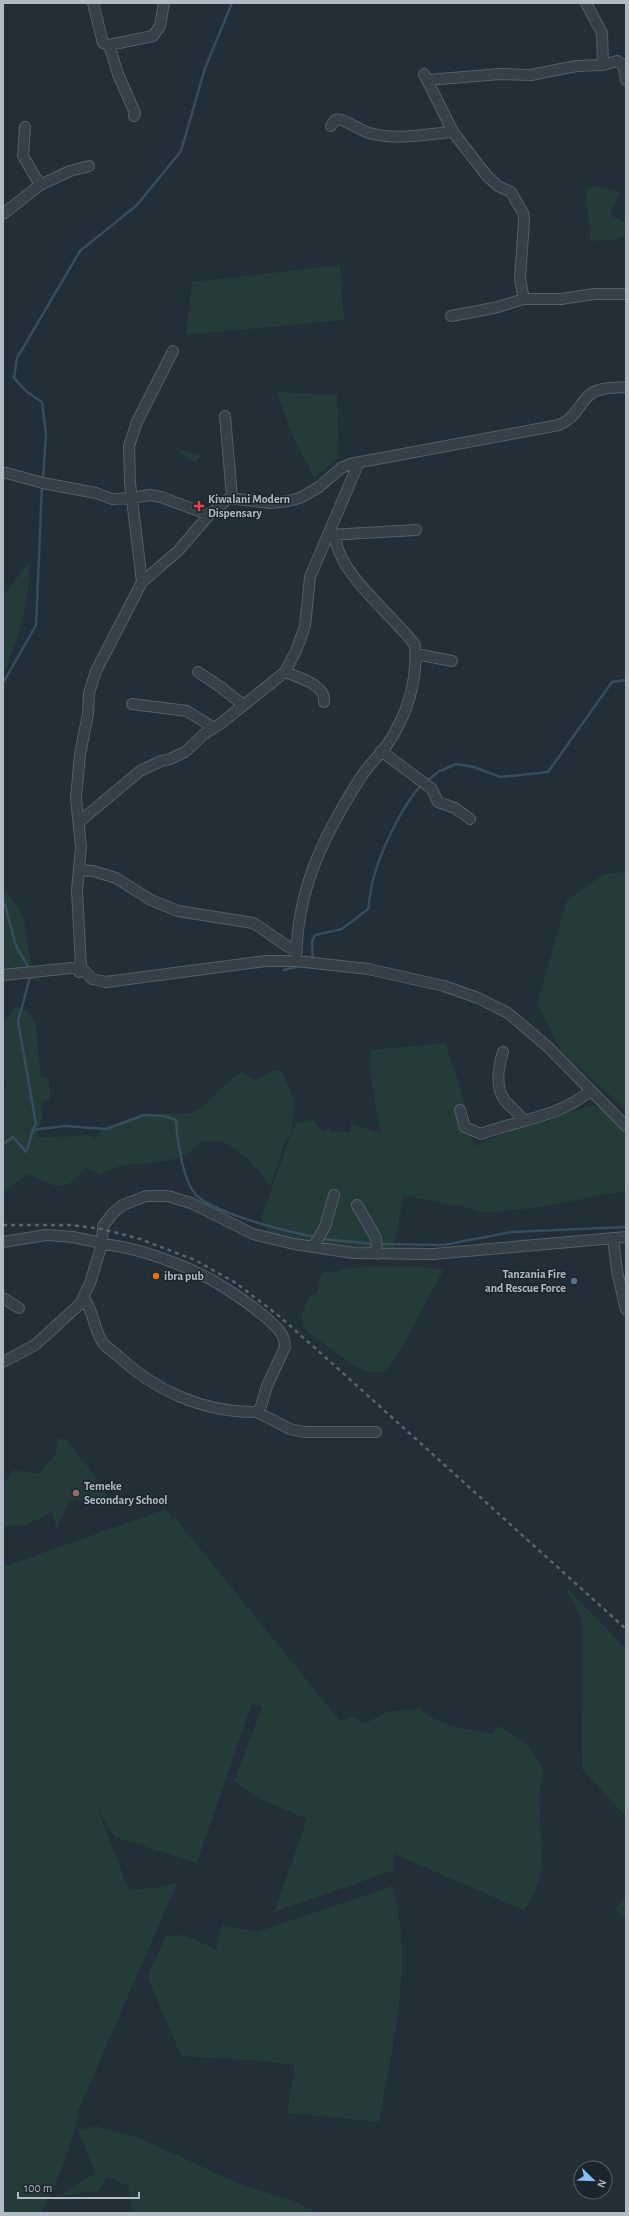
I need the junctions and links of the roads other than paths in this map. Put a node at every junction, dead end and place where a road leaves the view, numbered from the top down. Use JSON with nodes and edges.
{"nodes":[{"id":1,"x":93,"y":3,"type":"edge"},
{"id":2,"x":164,"y":3,"type":"edge"},
{"id":3,"x":586,"y":3,"type":"edge"},
{"id":4,"x":109,"y":46,"type":"junction"},
{"id":5,"x":603,"y":65,"type":"junction"},
{"id":6,"x":626,"y":80,"type":"edge"},
{"id":7,"x":134,"y":116,"type":"dead end"},
{"id":8,"x":331,"y":126,"type":"dead end"},
{"id":9,"x":25,"y":127,"type":"dead end"},
{"id":10,"x":453,"y":132,"type":"junction"},
{"id":11,"x":89,"y":166,"type":"dead end"},
{"id":12,"x":40,"y":185,"type":"junction"},
{"id":13,"x":3,"y":214,"type":"edge"},
{"id":14,"x":626,"y":294,"type":"edge"},
{"id":15,"x":524,"y":299,"type":"junction"},
{"id":16,"x":451,"y":316,"type":"dead end"},
{"id":17,"x":173,"y":350,"type":"dead end"},
{"id":18,"x":626,"y":387,"type":"edge"},
{"id":19,"x":225,"y":416,"type":"dead end"},
{"id":20,"x":359,"y":462,"type":"junction"},
{"id":21,"x":3,"y":472,"type":"edge"},
{"id":22,"x":232,"y":497,"type":"junction"},
{"id":23,"x":133,"y":498,"type":"junction"},
{"id":24,"x":209,"y":515,"type":"junction"},
{"id":25,"x":416,"y":530,"type":"dead end"},
{"id":26,"x":331,"y":535,"type":"junction"},
{"id":27,"x":142,"y":582,"type":"junction"},
{"id":28,"x":416,"y":654,"type":"junction"},
{"id":29,"x":452,"y":661,"type":"dead end"},
{"id":30,"x":198,"y":672,"type":"dead end"},
{"id":31,"x":285,"y":672,"type":"junction"},
{"id":32,"x":324,"y":702,"type":"dead end"},
{"id":33,"x":132,"y":704,"type":"dead end"},
{"id":34,"x":243,"y":705,"type":"junction"},
{"id":35,"x":214,"y":728,"type":"junction"},
{"id":36,"x":381,"y":752,"type":"junction"},
{"id":37,"x":470,"y":819,"type":"dead end"},
{"id":38,"x":79,"y":822,"type":"junction"},
{"id":39,"x":80,"y":870,"type":"junction"},
{"id":40,"x":297,"y":956,"type":"junction"},
{"id":41,"x":80,"y":969,"type":"junction"},
{"id":42,"x":3,"y":975,"type":"edge"},
{"id":43,"x":503,"y":1052,"type":"dead end"},
{"id":44,"x":590,"y":1091,"type":"junction"},
{"id":45,"x":460,"y":1110,"type":"dead end"},
{"id":46,"x":524,"y":1121,"type":"junction"},
{"id":47,"x":626,"y":1126,"type":"edge"},
{"id":48,"x":334,"y":1195,"type":"dead end"},
{"id":49,"x":357,"y":1205,"type":"dead end"},
{"id":50,"x":626,"y":1237,"type":"edge"},
{"id":51,"x":613,"y":1238,"type":"junction"},
{"id":52,"x":3,"y":1242,"type":"edge"},
{"id":53,"x":102,"y":1244,"type":"junction"},
{"id":54,"x":313,"y":1247,"type":"junction"},
{"id":55,"x":377,"y":1254,"type":"junction"},
{"id":56,"x":3,"y":1298,"type":"edge"},
{"id":57,"x":84,"y":1298,"type":"junction"},
{"id":58,"x":19,"y":1308,"type":"dead end"},
{"id":59,"x":626,"y":1310,"type":"edge"},
{"id":60,"x":3,"y":1362,"type":"edge"},
{"id":61,"x":257,"y":1412,"type":"junction"},
{"id":62,"x":376,"y":1432,"type":"dead end"}],
"edges":[{"from":1,"to":4,"type":"street"},
{"from":2,"to":4,"type":"street"},
{"from":3,"to":5,"type":"street"},
{"from":4,"to":7,"type":"street"},
{"from":5,"to":6,"type":"street"},
{"from":5,"to":10,"type":"street"},
{"from":8,"to":10,"type":"street"},
{"from":9,"to":12,"type":"street"},
{"from":10,"to":15,"type":"street"},
{"from":11,"to":12,"type":"street"},
{"from":12,"to":13,"type":"street"},
{"from":14,"to":15,"type":"street"},
{"from":15,"to":16,"type":"street"},
{"from":17,"to":23,"type":"street"},
{"from":18,"to":20,"type":"street"},
{"from":19,"to":22,"type":"street"},
{"from":20,"to":22,"type":"street"},
{"from":20,"to":26,"type":"street"},
{"from":21,"to":23,"type":"street"},
{"from":22,"to":24,"type":"street"},
{"from":23,"to":24,"type":"street"},
{"from":23,"to":27,"type":"street"},
{"from":24,"to":27,"type":"street"},
{"from":25,"to":26,"type":"street"},
{"from":26,"to":28,"type":"street"},
{"from":26,"to":31,"type":"street"},
{"from":27,"to":38,"type":"street"},
{"from":28,"to":29,"type":"street"},
{"from":28,"to":36,"type":"street"},
{"from":30,"to":34,"type":"street"},
{"from":31,"to":32,"type":"street"},
{"from":31,"to":34,"type":"street"},
{"from":33,"to":35,"type":"street"},
{"from":34,"to":35,"type":"street"},
{"from":35,"to":38,"type":"street"},
{"from":36,"to":37,"type":"street"},
{"from":36,"to":40,"type":"street"},
{"from":38,"to":39,"type":"street"},
{"from":39,"to":40,"type":"street"},
{"from":39,"to":41,"type":"street"},
{"from":40,"to":41,"type":"street"},
{"from":40,"to":44,"type":"street"},
{"from":41,"to":42,"type":"street"},
{"from":43,"to":46,"type":"street"},
{"from":44,"to":46,"type":"street"},
{"from":44,"to":47,"type":"street"},
{"from":45,"to":46,"type":"street"},
{"from":48,"to":54,"type":"street"},
{"from":49,"to":55,"type":"street"},
{"from":50,"to":51,"type":"street"},
{"from":51,"to":55,"type":"street"},
{"from":51,"to":59,"type":"street"},
{"from":52,"to":53,"type":"street"},
{"from":53,"to":54,"type":"street"},
{"from":53,"to":57,"type":"street"},
{"from":53,"to":61,"type":"street"},
{"from":54,"to":55,"type":"street"},
{"from":56,"to":58,"type":"street"},
{"from":57,"to":60,"type":"street"},
{"from":57,"to":61,"type":"street"},
{"from":61,"to":62,"type":"street"}]}
